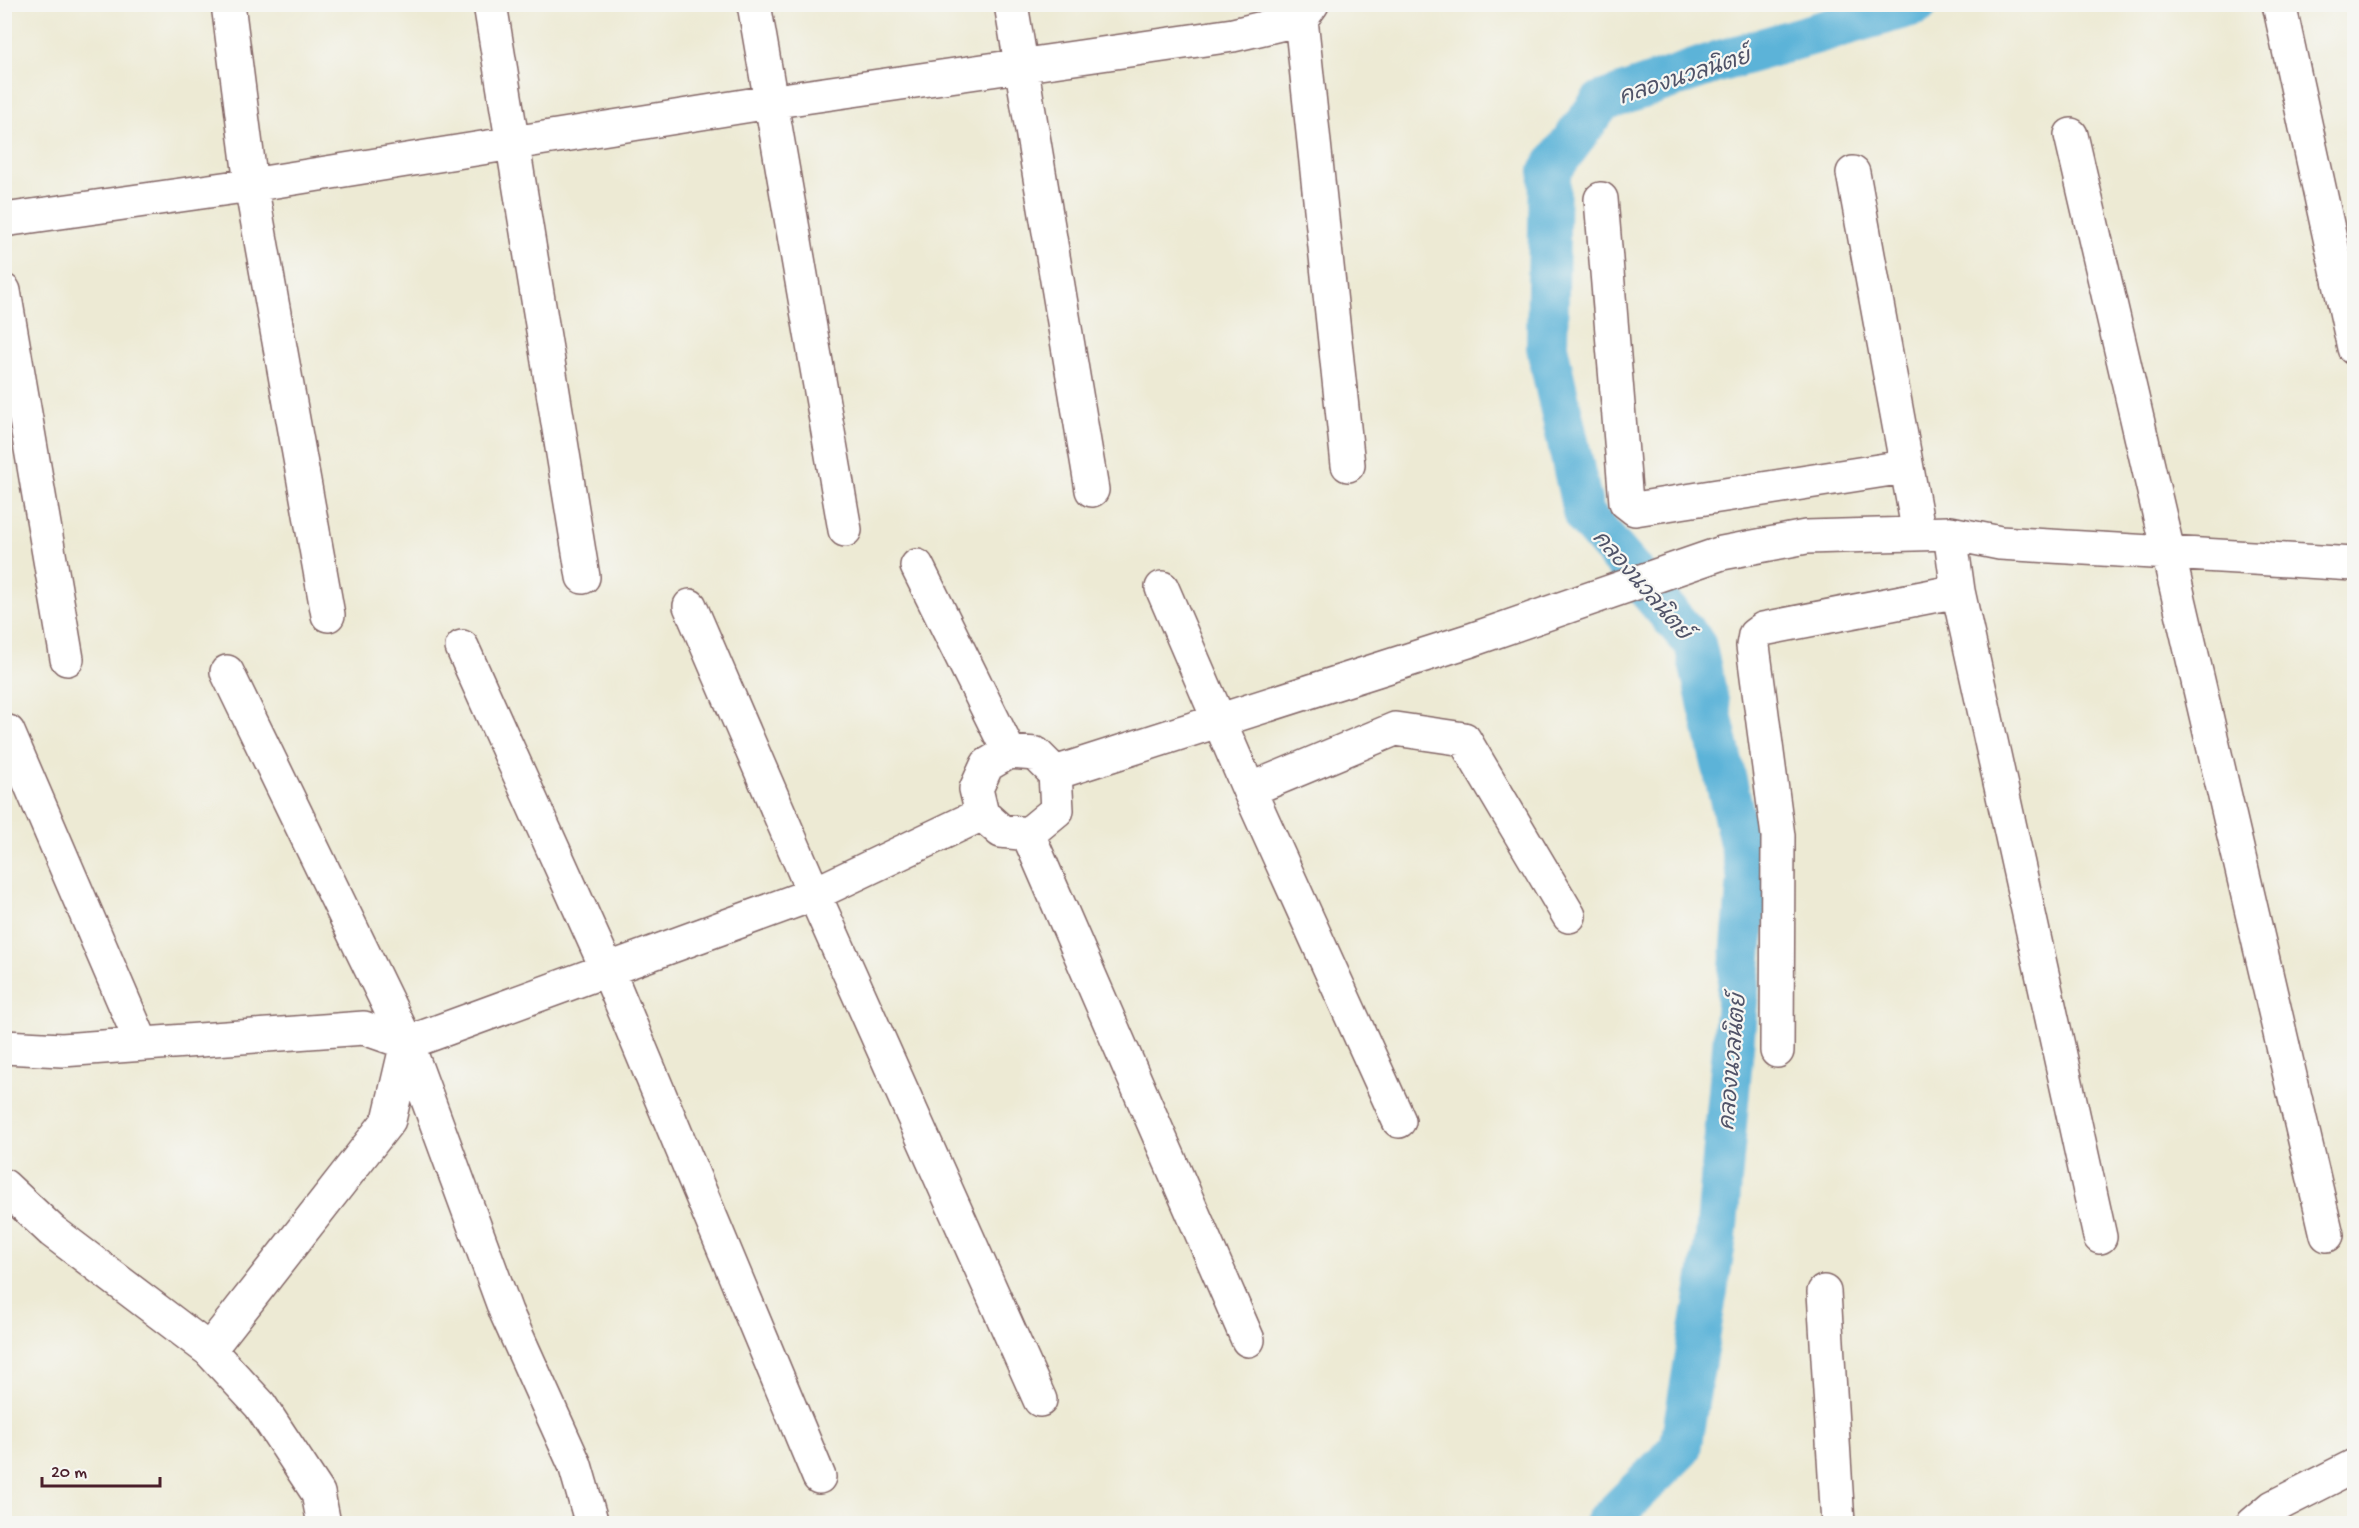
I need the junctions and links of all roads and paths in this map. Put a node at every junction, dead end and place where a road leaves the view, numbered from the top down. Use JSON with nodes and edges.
{"nodes":[{"id":1,"x":228,"y":4,"type":"edge"},
{"id":2,"x":490,"y":4,"type":"edge"},
{"id":3,"x":754,"y":4,"type":"edge"},
{"id":4,"x":1011,"y":4,"type":"edge"},
{"id":5,"x":2279,"y":4,"type":"edge"},
{"id":6,"x":1298,"y":13,"type":"edge"},
{"id":7,"x":1020,"y":67,"type":"junction"},
{"id":8,"x":769,"y":102,"type":"junction"},
{"id":9,"x":2071,"y":135,"type":"dead end"},
{"id":10,"x":512,"y":143,"type":"junction"},
{"id":11,"x":1853,"y":174,"type":"dead end"},
{"id":12,"x":251,"y":185,"type":"junction"},
{"id":13,"x":1600,"y":199,"type":"dead end"},
{"id":14,"x":4,"y":220,"type":"edge"},
{"id":15,"x":4,"y":291,"type":"edge"},
{"id":16,"x":2355,"y":348,"type":"edge"},
{"id":17,"x":1348,"y":465,"type":"dead end"},
{"id":18,"x":1904,"y":467,"type":"junction"},
{"id":19,"x":1092,"y":490,"type":"dead end"},
{"id":20,"x":845,"y":530,"type":"dead end"},
{"id":21,"x":1934,"y":534,"type":"junction"},
{"id":22,"x":2170,"y":554,"type":"junction"},
{"id":23,"x":2355,"y":564,"type":"edge"},
{"id":24,"x":917,"y":566,"type":"dead end"},
{"id":25,"x":583,"y":577,"type":"dead end"},
{"id":26,"x":1162,"y":588,"type":"dead end"},
{"id":27,"x":1958,"y":591,"type":"junction"},
{"id":28,"x":690,"y":606,"type":"dead end"},
{"id":29,"x":328,"y":615,"type":"dead end"},
{"id":30,"x":462,"y":646,"type":"dead end"},
{"id":31,"x":67,"y":659,"type":"dead end"},
{"id":32,"x":227,"y":672,"type":"dead end"},
{"id":33,"x":1218,"y":720,"type":"junction"},
{"id":34,"x":8,"y":732,"type":"dead end"},
{"id":35,"x":1009,"y":752,"type":"junction"},
{"id":36,"x":1055,"y":772,"type":"junction"},
{"id":37,"x":1249,"y":790,"type":"junction"},
{"id":38,"x":982,"y":814,"type":"junction"},
{"id":39,"x":1028,"y":834,"type":"junction"},
{"id":40,"x":814,"y":894,"type":"junction"},
{"id":41,"x":1569,"y":916,"type":"dead end"},
{"id":42,"x":608,"y":971,"type":"junction"},
{"id":43,"x":407,"y":1043,"type":"junction"},
{"id":44,"x":142,"y":1044,"type":"junction"},
{"id":45,"x":4,"y":1047,"type":"edge"},
{"id":46,"x":1777,"y":1051,"type":"dead end"},
{"id":47,"x":1399,"y":1121,"type":"dead end"},
{"id":48,"x":4,"y":1186,"type":"edge"},
{"id":49,"x":2327,"y":1235,"type":"dead end"},
{"id":50,"x":2100,"y":1237,"type":"dead end"},
{"id":51,"x":1824,"y":1292,"type":"dead end"},
{"id":52,"x":1248,"y":1340,"type":"dead end"},
{"id":53,"x":209,"y":1350,"type":"junction"},
{"id":54,"x":1040,"y":1400,"type":"dead end"},
{"id":55,"x":2355,"y":1466,"type":"edge"},
{"id":56,"x":819,"y":1477,"type":"dead end"},
{"id":57,"x":324,"y":1524,"type":"edge"},
{"id":58,"x":592,"y":1524,"type":"edge"},
{"id":59,"x":1838,"y":1524,"type":"edge"},
{"id":60,"x":2253,"y":1524,"type":"edge"}],
"edges":[{"from":1,"to":12,"type":"street"},
{"from":2,"to":10,"type":"street"},
{"from":3,"to":8,"type":"street"},
{"from":4,"to":7,"type":"street"},
{"from":5,"to":16,"type":"street"},
{"from":6,"to":7,"type":"street"},
{"from":6,"to":17,"type":"street"},
{"from":7,"to":8,"type":"street"},
{"from":7,"to":19,"type":"street"},
{"from":8,"to":10,"type":"street"},
{"from":8,"to":20,"type":"street"},
{"from":9,"to":22,"type":"street"},
{"from":10,"to":12,"type":"street"},
{"from":10,"to":25,"type":"street"},
{"from":11,"to":18,"type":"street"},
{"from":12,"to":14,"type":"street"},
{"from":12,"to":29,"type":"street"},
{"from":13,"to":18,"type":"street"},
{"from":15,"to":31,"type":"street"},
{"from":18,"to":21,"type":"street"},
{"from":21,"to":22,"type":"street"},
{"from":21,"to":27,"type":"street"},
{"from":21,"to":33,"type":"street"},
{"from":22,"to":23,"type":"street"},
{"from":22,"to":49,"type":"street"},
{"from":24,"to":35,"type":"street"},
{"from":26,"to":33,"type":"street"},
{"from":27,"to":46,"type":"street"},
{"from":27,"to":50,"type":"street"},
{"from":28,"to":40,"type":"street"},
{"from":30,"to":42,"type":"street"},
{"from":32,"to":43,"type":"street"},
{"from":33,"to":36,"type":"street"},
{"from":33,"to":37,"type":"street"},
{"from":34,"to":44,"type":"street"},
{"from":35,"to":36,"type":"street"},
{"from":35,"to":38,"type":"street"},
{"from":36,"to":39,"type":"street"},
{"from":37,"to":41,"type":"street"},
{"from":37,"to":47,"type":"street"},
{"from":38,"to":39,"type":"street"},
{"from":38,"to":40,"type":"street"},
{"from":39,"to":52,"type":"street"},
{"from":40,"to":42,"type":"street"},
{"from":40,"to":54,"type":"street"},
{"from":42,"to":43,"type":"street"},
{"from":42,"to":56,"type":"street"},
{"from":43,"to":44,"type":"street"},
{"from":43,"to":53,"type":"street"},
{"from":43,"to":58,"type":"street"},
{"from":44,"to":45,"type":"street"},
{"from":48,"to":53,"type":"street"},
{"from":51,"to":59,"type":"street"},
{"from":53,"to":57,"type":"street"},
{"from":55,"to":60,"type":"street"}]}
